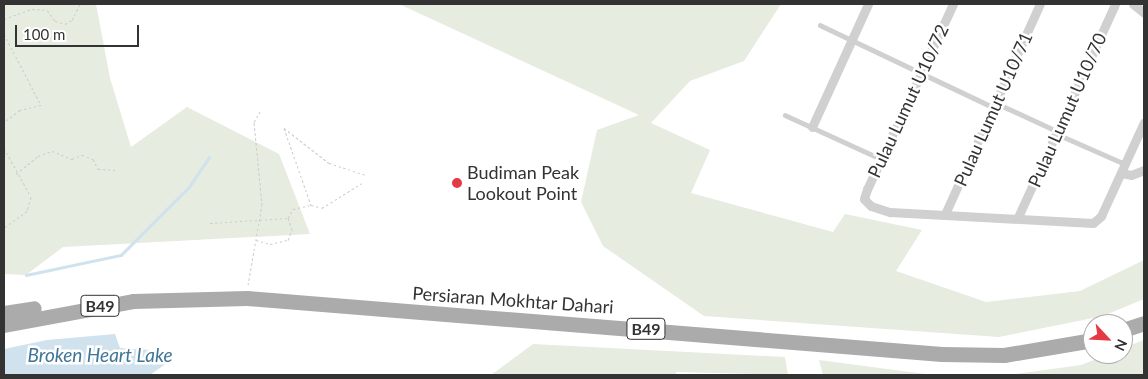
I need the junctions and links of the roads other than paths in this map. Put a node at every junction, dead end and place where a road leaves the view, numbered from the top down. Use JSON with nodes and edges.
{"nodes":[{"id":1,"x":868,"y":4,"type":"edge"},
{"id":2,"x":953,"y":4,"type":"edge"},
{"id":3,"x":1040,"y":4,"type":"edge"},
{"id":4,"x":1115,"y":4,"type":"edge"},
{"id":5,"x":1133,"y":4,"type":"edge"},
{"id":6,"x":1144,"y":13,"type":"edge"},
{"id":7,"x":820,"y":26,"type":"dead end"},
{"id":8,"x":852,"y":40,"type":"junction"},
{"id":9,"x":921,"y":73,"type":"junction"},
{"id":10,"x":994,"y":105,"type":"junction"},
{"id":11,"x":785,"y":115,"type":"dead end"},
{"id":12,"x":1144,"y":122,"type":"edge"},
{"id":13,"x":812,"y":127,"type":"junction"},
{"id":14,"x":1058,"y":133,"type":"junction"},
{"id":15,"x":881,"y":159,"type":"junction"},
{"id":16,"x":1123,"y":168,"type":"junction"},
{"id":17,"x":1144,"y":170,"type":"edge"},
{"id":18,"x":945,"y":214,"type":"junction"},
{"id":19,"x":1018,"y":217,"type":"junction"},
{"id":20,"x":199,"y":298,"type":"junction"},
{"id":21,"x":4,"y":313,"type":"edge"},
{"id":22,"x":4,"y":325,"type":"edge"},
{"id":23,"x":1083,"y":342,"type":"edge"}],
"edges":[{"from":1,"to":8,"type":"street"},
{"from":2,"to":9,"type":"street","name":"Pulau Lumut U10/72"},
{"from":3,"to":10,"type":"street","name":"Pulau Lumut U10/71"},
{"from":4,"to":14,"type":"street","name":"Pulau Lumut U10/70"},
{"from":5,"to":6,"type":"street"},
{"from":7,"to":8,"type":"lane"},
{"from":8,"to":9,"type":"lane"},
{"from":8,"to":13,"type":"street"},
{"from":9,"to":10,"type":"lane"},
{"from":9,"to":15,"type":"street","name":"Pulau Lumut U10/72"},
{"from":10,"to":14,"type":"lane"},
{"from":10,"to":18,"type":"street","name":"Pulau Lumut U10/71"},
{"from":11,"to":13,"type":"lane"},
{"from":12,"to":16,"type":"street"},
{"from":13,"to":15,"type":"lane"},
{"from":14,"to":16,"type":"lane"},
{"from":14,"to":19,"type":"street","name":"Pulau Lumut U10/70"},
{"from":15,"to":18,"type":"street","name":"Pulau Lumut U10/72"},
{"from":16,"to":17,"type":"street"},
{"from":16,"to":19,"type":"street"},
{"from":18,"to":19,"type":"street"},
{"from":20,"to":21,"type":"main road","name":"Persiaran Mokhtar Dahari","number":"B49"},
{"from":20,"to":22,"type":"main road","name":"Persiaran Mokhtar Dahari","number":"B49"},
{"from":20,"to":23,"type":"main road","name":"Persiaran Mokhtar Dahari","number":"B49"}]}
